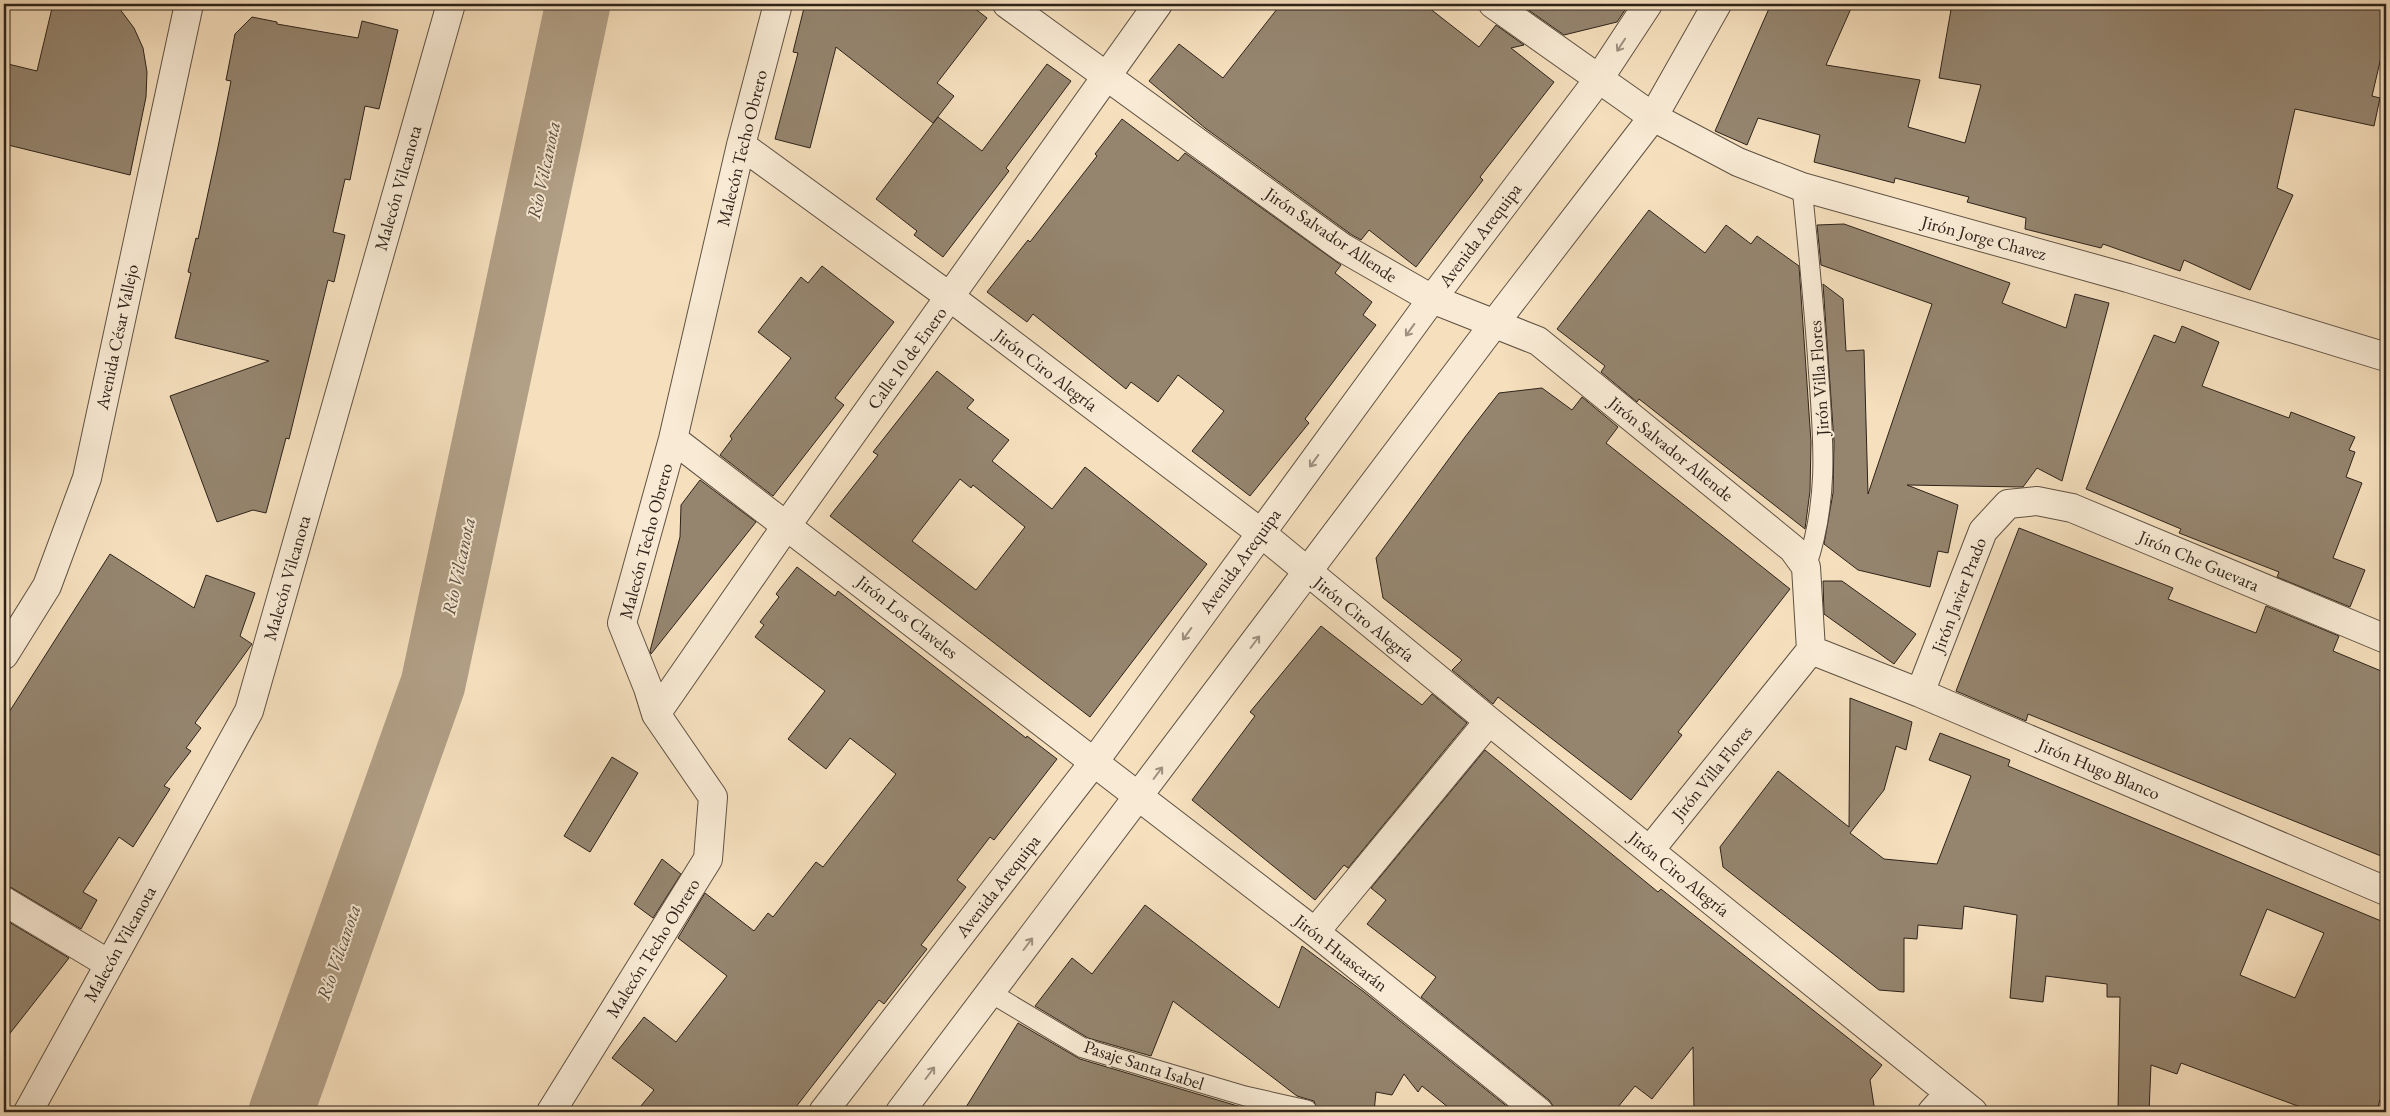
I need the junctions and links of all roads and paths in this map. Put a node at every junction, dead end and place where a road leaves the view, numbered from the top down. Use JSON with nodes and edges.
{"nodes":[{"id":1,"x":189,"y":4,"type":"edge"},
{"id":2,"x":778,"y":4,"type":"edge"},
{"id":3,"x":1007,"y":4,"type":"edge"},
{"id":4,"x":1158,"y":4,"type":"edge"},
{"id":5,"x":1492,"y":4,"type":"edge"},
{"id":6,"x":1648,"y":4,"type":"edge"},
{"id":7,"x":1717,"y":4,"type":"edge"},
{"id":8,"x":445,"y":5,"type":"edge"},
{"id":9,"x":1105,"y":76,"type":"junction"},
{"id":10,"x":1598,"y":80,"type":"junction"},
{"id":11,"x":1653,"y":117,"type":"junction"},
{"id":12,"x":741,"y":145,"type":"junction"},
{"id":13,"x":1802,"y":187,"type":"junction"},
{"id":14,"x":950,"y":298,"type":"junction"},
{"id":15,"x":1432,"y":299,"type":"junction"},
{"id":16,"x":1494,"y":324,"type":"junction"},
{"id":17,"x":2386,"y":357,"type":"edge"},
{"id":18,"x":673,"y":439,"type":"junction"},
{"id":19,"x":2008,"y":504,"type":"joint"},
{"id":20,"x":787,"y":525,"type":"junction"},
{"id":21,"x":1261,"y":533,"type":"junction"},
{"id":22,"x":1806,"y":567,"type":"junction"},
{"id":23,"x":1307,"y":573,"type":"junction"},
{"id":24,"x":2386,"y":639,"type":"edge"},
{"id":25,"x":1811,"y":650,"type":"junction"},
{"id":26,"x":4,"y":655,"type":"edge"},
{"id":27,"x":1920,"y":694,"type":"junction"},
{"id":28,"x":656,"y":714,"type":"junction"},
{"id":29,"x":1489,"y":721,"type":"junction"},
{"id":30,"x":1094,"y":762,"type":"junction"},
{"id":31,"x":1139,"y":797,"type":"junction"},
{"id":32,"x":1650,"y":850,"type":"junction"},
{"id":33,"x":2386,"y":892,"type":"edge"},
{"id":34,"x":4,"y":901,"type":"edge"},
{"id":35,"x":1315,"y":932,"type":"junction"},
{"id":36,"x":109,"y":964,"type":"junction"},
{"id":37,"x":991,"y":993,"type":"junction"},
{"id":38,"x":1940,"y":1103,"type":"edge"},
{"id":39,"x":1245,"y":1104,"type":"edge"},
{"id":40,"x":1307,"y":1110,"type":"dead end"},
{"id":41,"x":28,"y":1112,"type":"edge"},
{"id":42,"x":551,"y":1112,"type":"edge"},
{"id":43,"x":823,"y":1112,"type":"edge"},
{"id":44,"x":900,"y":1112,"type":"edge"},
{"id":45,"x":1539,"y":1112,"type":"edge"},
{"id":46,"x":1973,"y":1112,"type":"edge"}],
"edges":[{"from":1,"to":26,"type":"street","name":"Avenida César Vallejo"},
{"from":2,"to":12,"type":"street","name":"Malecón Techo Obrero"},
{"from":3,"to":9,"type":"street","name":"Jirón Salvador Allende"},
{"from":4,"to":9,"type":"street","name":"Calle 10 de Enero"},
{"from":5,"to":10,"type":"street","name":"Jirón Jorge Chavez"},
{"from":6,"to":10,"type":"street","name":"Avenida Arequipa","one_way":true},
{"from":7,"to":11,"type":"street"},
{"from":8,"to":36,"type":"street","name":"Malecón Vilcanota"},
{"from":9,"to":14,"type":"street","name":"Calle 10 de Enero"},
{"from":9,"to":15,"type":"street","name":"Jirón Salvador Allende"},
{"from":10,"to":11,"type":"street","name":"Jirón Jorge Chavez"},
{"from":10,"to":15,"type":"street","name":"Avenida Arequipa"},
{"from":11,"to":13,"type":"street","name":"Jirón Jorge Chavez"},
{"from":11,"to":16,"type":"street"},
{"from":12,"to":14,"type":"street","name":"Jirón Ciro Alegría"},
{"from":12,"to":18,"type":"street","name":"Malecón Techo Obrero"},
{"from":13,"to":17,"type":"street","name":"Jirón Jorge Chavez"},
{"from":13,"to":22,"type":"lane","name":"Jirón Villa Flores"},
{"from":14,"to":20,"type":"street","name":"Calle 10 de Enero"},
{"from":14,"to":21,"type":"street","name":"Jirón Ciro Alegría"},
{"from":15,"to":16,"type":"street","name":"Jirón Salvador Allende"},
{"from":15,"to":21,"type":"street","name":"Avenida Arequipa","one_way":true},
{"from":16,"to":22,"type":"street","name":"Jirón Salvador Allende"},
{"from":16,"to":23,"type":"street"},
{"from":18,"to":20,"type":"street","name":"Jirón Los Claveles"},
{"from":18,"to":28,"type":"street","name":"Malecón Techo Obrero"},
{"from":19,"to":24,"type":"street","name":"Jirón Che Guevara"},
{"from":19,"to":27,"type":"street","name":"Jirón Javier Prado"},
{"from":20,"to":28,"type":"street","name":"Calle 10 de Enero"},
{"from":20,"to":30,"type":"street","name":"Jirón Los Claveles"},
{"from":21,"to":23,"type":"street","name":"Jirón Ciro Alegría"},
{"from":21,"to":30,"type":"street","name":"Avenida Arequipa","one_way":true},
{"from":22,"to":25,"type":"street"},
{"from":23,"to":29,"type":"street","name":"Jirón Ciro Alegría"},
{"from":31,"to":23,"type":"street","one_way":true},
{"from":25,"to":27,"type":"street","name":"Jirón Hugo Blanco"},
{"from":25,"to":32,"type":"street","name":"Jirón Villa Flores"},
{"from":27,"to":33,"type":"street","name":"Jirón Hugo Blanco"},
{"from":28,"to":42,"type":"street","name":"Malecón Techo Obrero"},
{"from":29,"to":32,"type":"street","name":"Jirón Ciro Alegría"},
{"from":29,"to":35,"type":"street"},
{"from":30,"to":31,"type":"street","name":"Jirón Los Claveles"},
{"from":30,"to":43,"type":"street","name":"Avenida Arequipa"},
{"from":31,"to":35,"type":"street","name":"Jirón Huascarán"},
{"from":37,"to":31,"type":"street","one_way":true},
{"from":32,"to":38,"type":"street","name":"Jirón Ciro Alegría"},
{"from":34,"to":36,"type":"street"},
{"from":35,"to":45,"type":"street","name":"Jirón Huascarán"},
{"from":36,"to":41,"type":"street","name":"Malecón Vilcanota"},
{"from":37,"to":39,"type":"lane","name":"Pasaje Santa Isabel"},
{"from":44,"to":37,"type":"street","one_way":true},
{"from":38,"to":46,"type":"street","name":"Jirón Ciro Alegría"},
{"from":39,"to":40,"type":"lane","name":"Pasaje Santa Isabel"}]}
